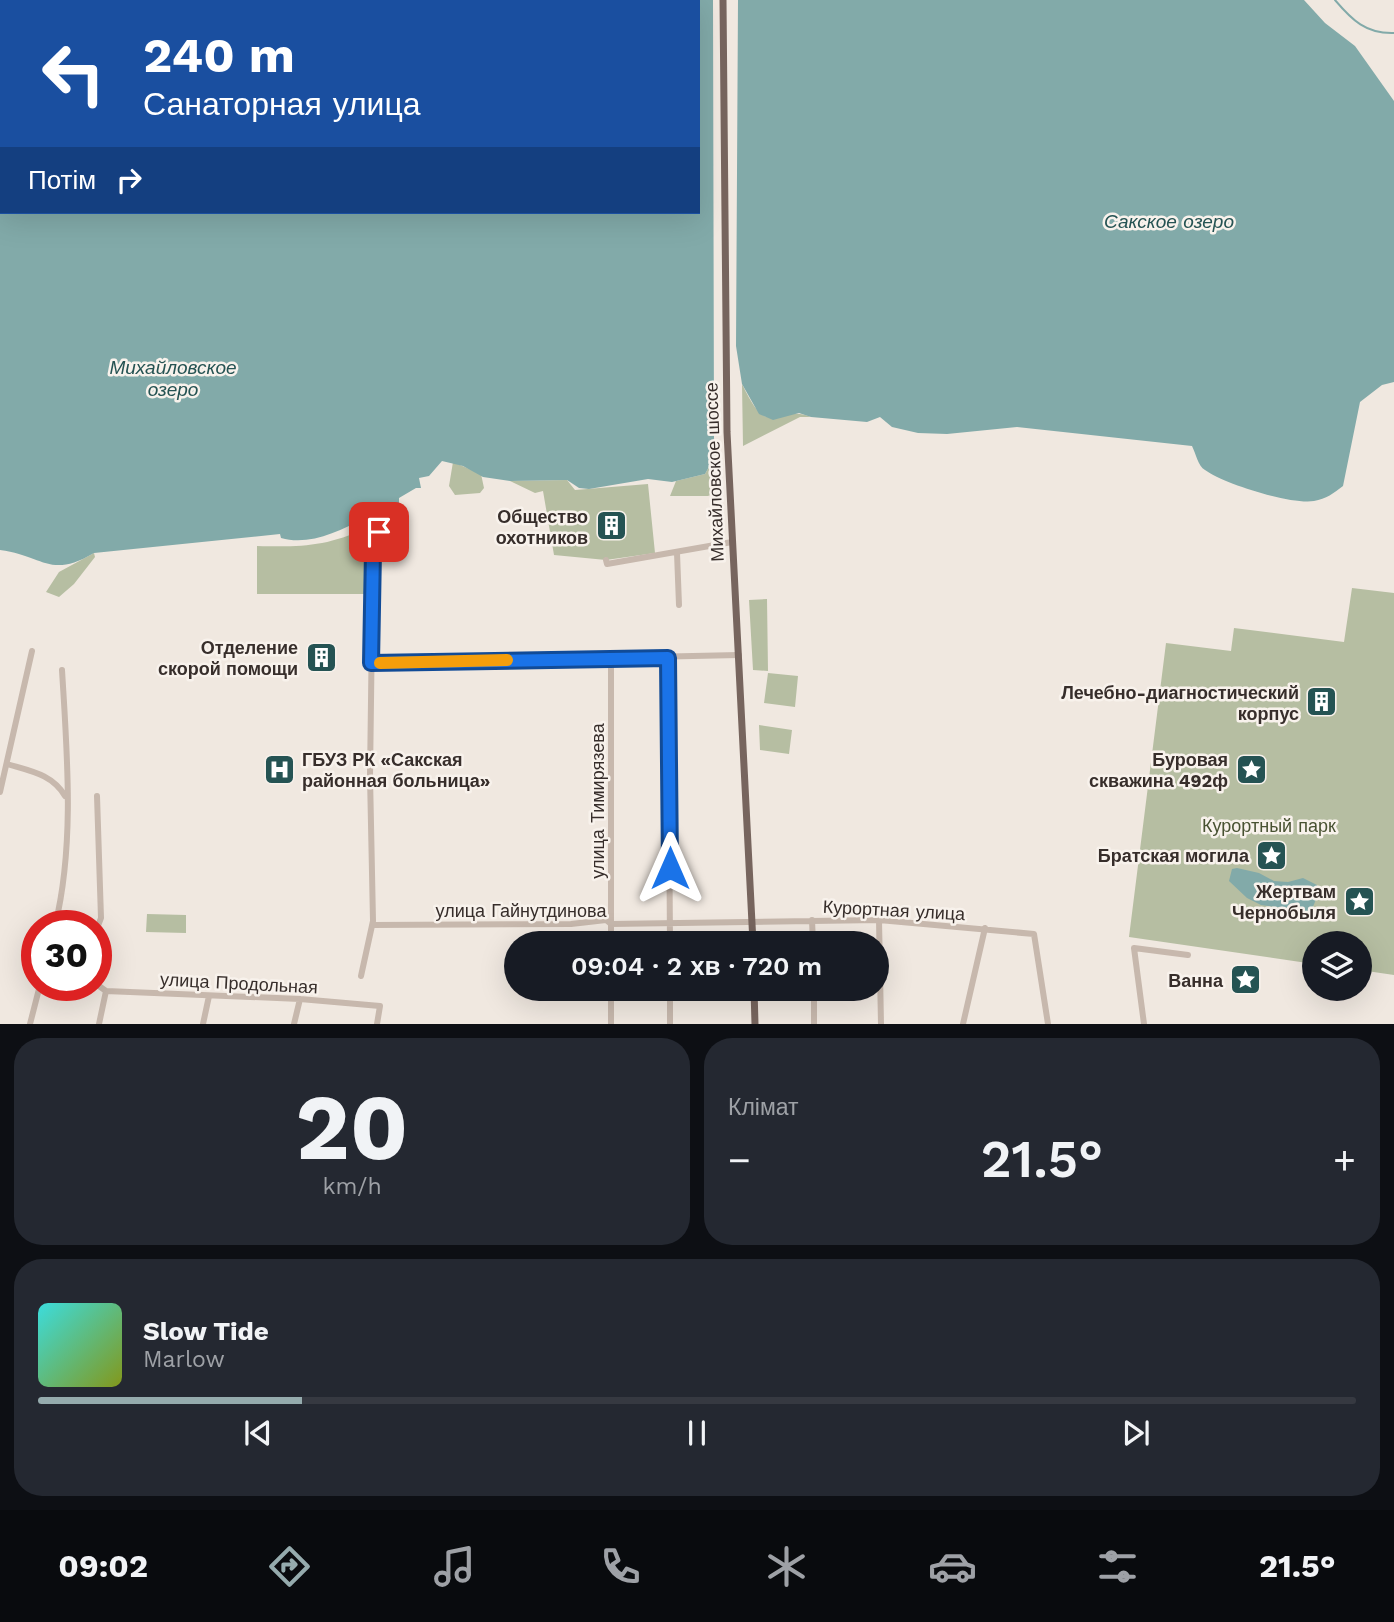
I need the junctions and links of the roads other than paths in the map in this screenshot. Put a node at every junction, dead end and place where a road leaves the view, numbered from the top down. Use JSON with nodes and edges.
{"nodes":[{"id":1,"x":723,"y":0,"type":"edge"},
{"id":2,"x":379,"y":532,"type":"dead end"},
{"id":3,"x":732,"y":542,"type":"junction"},
{"id":4,"x":677,"y":553,"type":"junction"},
{"id":5,"x":606,"y":560,"type":"dead end"},
{"id":6,"x":679,"y":605,"type":"dead end"},
{"id":7,"x":32,"y":652,"type":"dead end"},
{"id":8,"x":739,"y":655,"type":"junction"},
{"id":9,"x":668,"y":658,"type":"junction"},
{"id":10,"x":611,"y":659,"type":"junction"},
{"id":11,"x":371,"y":663,"type":"junction"},
{"id":12,"x":62,"y":670,"type":"dead end"},
{"id":13,"x":7,"y":764,"type":"junction"},
{"id":14,"x":0,"y":792,"type":"edge"},
{"id":15,"x":97,"y":796,"type":"dead end"},
{"id":16,"x":66,"y":798,"type":"junction"},
{"id":17,"x":59,"y":910,"type":"edge"},
{"id":18,"x":101,"y":910,"type":"edge"},
{"id":19,"x":812,"y":920,"type":"junction"},
{"id":20,"x":879,"y":920,"type":"junction"},
{"id":21,"x":753,"y":922,"type":"junction"},
{"id":22,"x":611,"y":924,"type":"junction"},
{"id":23,"x":670,"y":924,"type":"junction"},
{"id":24,"x":373,"y":926,"type":"junction"},
{"id":25,"x":985,"y":928,"type":"junction"},
{"id":26,"x":611,"y":931,"type":"edge"},
{"id":27,"x":670,"y":931,"type":"edge"},
{"id":28,"x":753,"y":931,"type":"edge"},
{"id":29,"x":812,"y":931,"type":"edge"},
{"id":30,"x":1188,"y":955,"type":"dead end"},
{"id":31,"x":361,"y":976,"type":"dead end"},
{"id":32,"x":112,"y":991,"type":"edge"},
{"id":33,"x":209,"y":996,"type":"junction"},
{"id":34,"x":300,"y":999,"type":"junction"},
{"id":35,"x":36,"y":1001,"type":"edge"},
{"id":36,"x":104,"y":1001,"type":"edge"},
{"id":37,"x":611,"y":1001,"type":"edge"},
{"id":38,"x":670,"y":1001,"type":"edge"},
{"id":39,"x":754,"y":1001,"type":"edge"},
{"id":40,"x":814,"y":1001,"type":"edge"},
{"id":41,"x":30,"y":1024,"type":"edge"},
{"id":42,"x":99,"y":1024,"type":"edge"},
{"id":43,"x":202,"y":1024,"type":"edge"},
{"id":44,"x":294,"y":1024,"type":"edge"},
{"id":45,"x":377,"y":1024,"type":"edge"},
{"id":46,"x":611,"y":1024,"type":"edge"},
{"id":47,"x":670,"y":1024,"type":"edge"},
{"id":48,"x":755,"y":1024,"type":"edge"},
{"id":49,"x":814,"y":1024,"type":"edge"},
{"id":50,"x":881,"y":1024,"type":"edge"},
{"id":51,"x":963,"y":1024,"type":"edge"},
{"id":52,"x":1048,"y":1024,"type":"edge"},
{"id":53,"x":1144,"y":1024,"type":"edge"}],
"edges":[{"from":1,"to":3,"type":"main road","name":"Михайловское шоссе"},
{"from":2,"to":11,"type":"street"},
{"from":3,"to":4,"type":"street"},
{"from":3,"to":8,"type":"main road","name":"Михайловское шоссе"},
{"from":4,"to":5,"type":"street"},
{"from":4,"to":6,"type":"street"},
{"from":7,"to":13,"type":"street"},
{"from":8,"to":9,"type":"street"},
{"from":8,"to":21,"type":"main road","name":"Михайловское шоссе"},
{"from":9,"to":10,"type":"street"},
{"from":9,"to":23,"type":"street"},
{"from":10,"to":11,"type":"street"},
{"from":10,"to":22,"type":"street","name":"улица Тимирязева"},
{"from":11,"to":24,"type":"street"},
{"from":12,"to":16,"type":"street"},
{"from":13,"to":14,"type":"street"},
{"from":13,"to":16,"type":"street"},
{"from":15,"to":18,"type":"street"},
{"from":16,"to":17,"type":"street"},
{"from":19,"to":20,"type":"street","name":"Курортная улица"},
{"from":19,"to":21,"type":"street","name":"Курортная улица"},
{"from":19,"to":29,"type":"street"},
{"from":20,"to":25,"type":"street","name":"Курортная улица"},
{"from":20,"to":50,"type":"street"},
{"from":21,"to":23,"type":"street","name":"улица Гайнутдинова"},
{"from":21,"to":28,"type":"main road","name":"Михайловское шоссе"},
{"from":22,"to":23,"type":"street","name":"улица Гайнутдинова"},
{"from":22,"to":24,"type":"street","name":"улица Гайнутдинова"},
{"from":22,"to":26,"type":"street","name":"улица Тимирязева"},
{"from":23,"to":27,"type":"street"},
{"from":24,"to":31,"type":"street"},
{"from":25,"to":51,"type":"street"},
{"from":25,"to":52,"type":"street","name":"Курортная улица"},
{"from":30,"to":53,"type":"street"},
{"from":32,"to":33,"type":"street","name":"улица Продольная"},
{"from":33,"to":34,"type":"street","name":"улица Продольная"},
{"from":33,"to":43,"type":"street"},
{"from":34,"to":44,"type":"street"},
{"from":34,"to":45,"type":"street","name":"улица Продольная"},
{"from":35,"to":41,"type":"street"},
{"from":36,"to":42,"type":"street"},
{"from":37,"to":46,"type":"street"},
{"from":38,"to":47,"type":"street"},
{"from":39,"to":48,"type":"main road"},
{"from":40,"to":49,"type":"street"}]}
